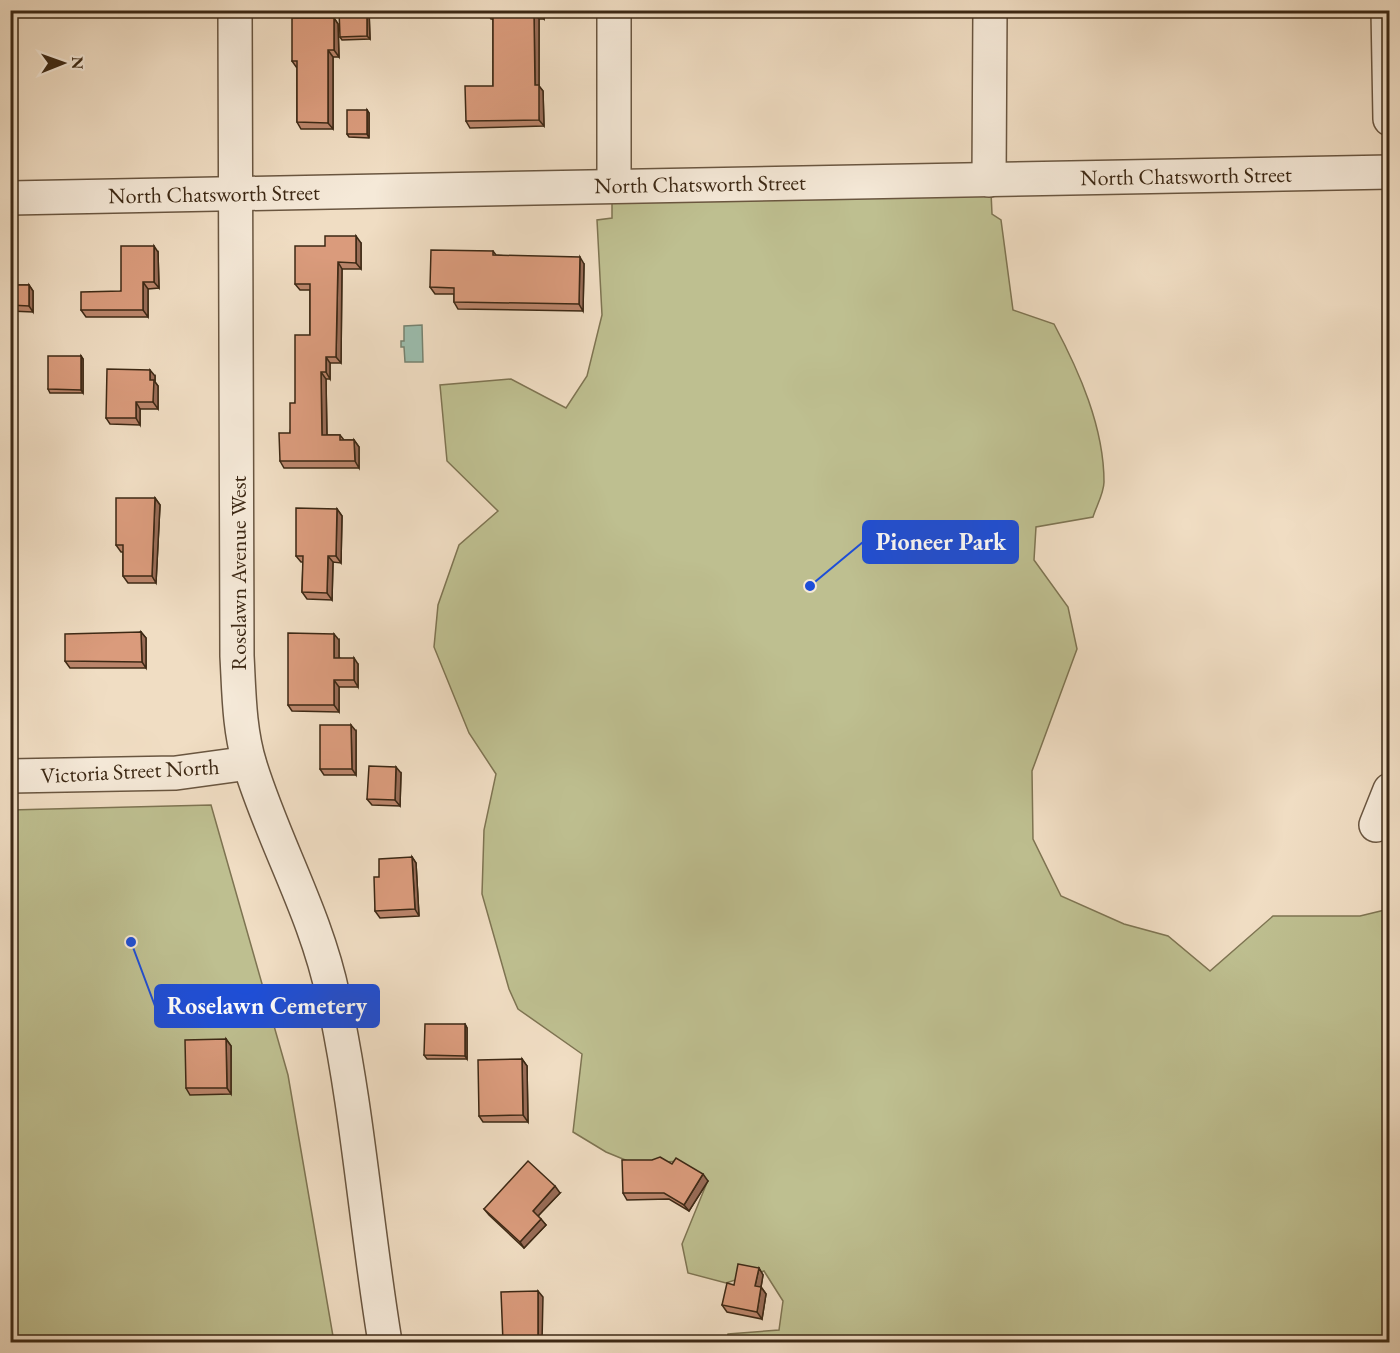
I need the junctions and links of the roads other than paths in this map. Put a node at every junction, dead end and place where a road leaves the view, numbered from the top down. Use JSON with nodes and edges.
{"nodes":[{"id":1,"x":235,"y":10,"type":"edge"},
{"id":2,"x":614,"y":10,"type":"edge"},
{"id":3,"x":990,"y":10,"type":"edge"},
{"id":4,"x":1388,"y":10,"type":"edge"},
{"id":5,"x":1389,"y":119,"type":"edge"},
{"id":6,"x":1389,"y":172,"type":"edge"},
{"id":7,"x":988,"y":180,"type":"junction"},
{"id":8,"x":614,"y":185,"type":"junction"},
{"id":9,"x":236,"y":193,"type":"junction"},
{"id":10,"x":10,"y":198,"type":"edge"},
{"id":11,"x":249,"y":763,"type":"junction"},
{"id":12,"x":10,"y":776,"type":"edge"},
{"id":13,"x":1389,"y":790,"type":"edge"},
{"id":14,"x":1376,"y":825,"type":"dead end"},
{"id":15,"x":385,"y":1342,"type":"edge"}],
"edges":[{"from":1,"to":9,"type":"street","name":"Roselawn Avenue West"},
{"from":2,"to":8,"type":"street"},
{"from":3,"to":7,"type":"street"},
{"from":4,"to":5,"type":"street"},
{"from":6,"to":7,"type":"street","name":"North Chatsworth Street"},
{"from":7,"to":8,"type":"street","name":"North Chatsworth Street"},
{"from":8,"to":9,"type":"street","name":"North Chatsworth Street"},
{"from":9,"to":10,"type":"street","name":"North Chatsworth Street"},
{"from":9,"to":11,"type":"street","name":"Roselawn Avenue West"},
{"from":11,"to":12,"type":"street","name":"Victoria Street North"},
{"from":11,"to":15,"type":"street","name":"Roselawn Avenue West"},
{"from":13,"to":14,"type":"street"}]}
